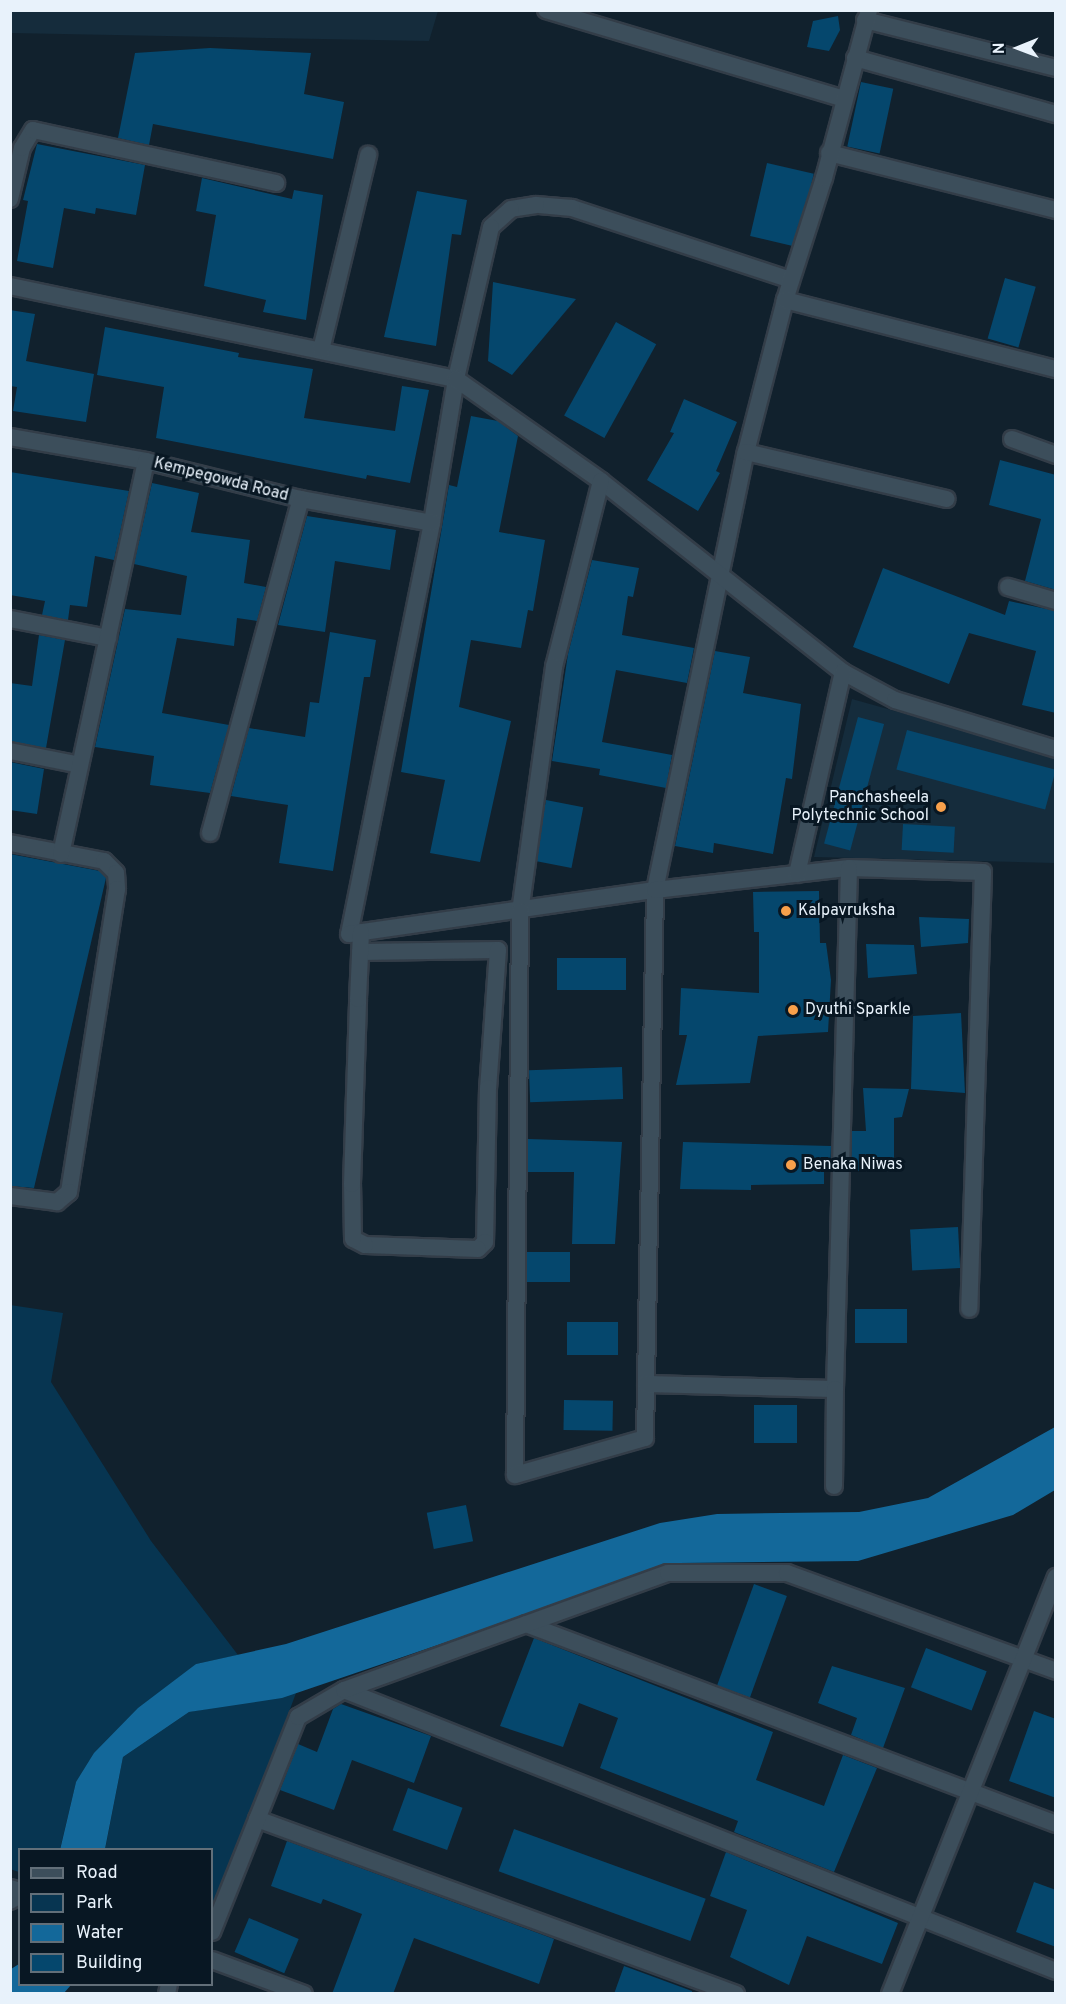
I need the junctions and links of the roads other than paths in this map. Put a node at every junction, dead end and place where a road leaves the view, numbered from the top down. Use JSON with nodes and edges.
{"nodes":[{"id":1,"x":546,"y":10,"type":"edge"},
{"id":2,"x":867,"y":15,"type":"edge"},
{"id":3,"x":855,"y":58,"type":"junction"},
{"id":4,"x":1056,"y":68,"type":"edge"},
{"id":5,"x":844,"y":99,"type":"junction"},
{"id":6,"x":1056,"y":114,"type":"edge"},
{"id":7,"x":829,"y":153,"type":"junction"},
{"id":8,"x":368,"y":154,"type":"dead end"},
{"id":9,"x":276,"y":183,"type":"dead end"},
{"id":10,"x":10,"y":199,"type":"edge"},
{"id":11,"x":1056,"y":210,"type":"edge"},
{"id":12,"x":791,"y":280,"type":"junction"},
{"id":13,"x":10,"y":286,"type":"edge"},
{"id":14,"x":785,"y":300,"type":"junction"},
{"id":15,"x":321,"y":350,"type":"junction"},
{"id":16,"x":1056,"y":369,"type":"edge"},
{"id":17,"x":456,"y":379,"type":"junction"},
{"id":18,"x":10,"y":437,"type":"edge"},
{"id":19,"x":1012,"y":439,"type":"dead end"},
{"id":20,"x":746,"y":452,"type":"junction"},
{"id":21,"x":1056,"y":455,"type":"edge"},
{"id":22,"x":146,"y":461,"type":"junction"},
{"id":23,"x":601,"y":481,"type":"junction"},
{"id":24,"x":947,"y":499,"type":"dead end"},
{"id":25,"x":301,"y":500,"type":"junction"},
{"id":26,"x":432,"y":523,"type":"junction"},
{"id":27,"x":720,"y":575,"type":"junction"},
{"id":28,"x":1008,"y":587,"type":"dead end"},
{"id":29,"x":1056,"y":601,"type":"edge"},
{"id":30,"x":10,"y":619,"type":"edge"},
{"id":31,"x":108,"y":638,"type":"junction"},
{"id":32,"x":843,"y":672,"type":"junction"},
{"id":33,"x":1056,"y":749,"type":"edge"},
{"id":34,"x":10,"y":752,"type":"edge"},
{"id":35,"x":80,"y":765,"type":"junction"},
{"id":36,"x":210,"y":833,"type":"dead end"},
{"id":37,"x":10,"y":843,"type":"edge"},
{"id":38,"x":61,"y":854,"type":"junction"},
{"id":39,"x":849,"y":868,"type":"junction"},
{"id":40,"x":797,"y":874,"type":"junction"},
{"id":41,"x":655,"y":890,"type":"junction"},
{"id":42,"x":520,"y":910,"type":"junction"},
{"id":43,"x":361,"y":932,"type":"junction"},
{"id":44,"x":360,"y":952,"type":"junction"},
{"id":45,"x":10,"y":1196,"type":"edge"},
{"id":46,"x":969,"y":1309,"type":"dead end"},
{"id":47,"x":646,"y":1384,"type":"junction"},
{"id":48,"x":835,"y":1389,"type":"junction"},
{"id":49,"x":834,"y":1486,"type":"dead end"},
{"id":50,"x":1056,"y":1577,"type":"edge"},
{"id":51,"x":526,"y":1624,"type":"junction"},
{"id":52,"x":1024,"y":1657,"type":"junction"},
{"id":53,"x":1056,"y":1671,"type":"edge"},
{"id":54,"x":344,"y":1690,"type":"junction"},
{"id":55,"x":970,"y":1791,"type":"junction"},
{"id":56,"x":257,"y":1819,"type":"junction"},
{"id":57,"x":1056,"y":1824,"type":"edge"},
{"id":58,"x":920,"y":1917,"type":"junction"},
{"id":59,"x":213,"y":1929,"type":"edge"},
{"id":60,"x":213,"y":1960,"type":"edge"},
{"id":61,"x":1056,"y":1971,"type":"edge"},
{"id":62,"x":304,"y":1994,"type":"edge"},
{"id":63,"x":736,"y":1994,"type":"edge"},
{"id":64,"x":890,"y":1994,"type":"edge"}],
"edges":[{"from":1,"to":5,"type":"street"},
{"from":2,"to":3,"type":"street"},
{"from":2,"to":4,"type":"street"},
{"from":3,"to":5,"type":"street"},
{"from":3,"to":6,"type":"street"},
{"from":5,"to":7,"type":"street"},
{"from":7,"to":11,"type":"street"},
{"from":7,"to":12,"type":"street"},
{"from":8,"to":15,"type":"street"},
{"from":9,"to":10,"type":"street"},
{"from":12,"to":14,"type":"street"},
{"from":12,"to":17,"type":"street"},
{"from":13,"to":15,"type":"street"},
{"from":14,"to":16,"type":"street"},
{"from":14,"to":20,"type":"street"},
{"from":15,"to":17,"type":"street"},
{"from":17,"to":23,"type":"street"},
{"from":17,"to":26,"type":"street"},
{"from":18,"to":22,"type":"street","name":"Kempegowda Road"},
{"from":19,"to":21,"type":"street"},
{"from":20,"to":24,"type":"street"},
{"from":20,"to":27,"type":"street"},
{"from":22,"to":25,"type":"street","name":"Kempegowda Road"},
{"from":22,"to":31,"type":"street"},
{"from":23,"to":27,"type":"street"},
{"from":23,"to":42,"type":"street"},
{"from":25,"to":26,"type":"street","name":"Kempegowda Road"},
{"from":25,"to":36,"type":"street"},
{"from":26,"to":43,"type":"street"},
{"from":27,"to":32,"type":"street"},
{"from":27,"to":41,"type":"street"},
{"from":28,"to":29,"type":"street"},
{"from":30,"to":31,"type":"street"},
{"from":31,"to":35,"type":"street"},
{"from":32,"to":33,"type":"street"},
{"from":32,"to":40,"type":"street"},
{"from":34,"to":35,"type":"street"},
{"from":35,"to":38,"type":"street"},
{"from":37,"to":38,"type":"street"},
{"from":38,"to":45,"type":"street"},
{"from":39,"to":40,"type":"street"},
{"from":39,"to":46,"type":"street"},
{"from":39,"to":48,"type":"street"},
{"from":40,"to":41,"type":"street"},
{"from":41,"to":42,"type":"street"},
{"from":41,"to":47,"type":"street"},
{"from":42,"to":43,"type":"street"},
{"from":42,"to":47,"type":"street"},
{"from":43,"to":44,"type":"street"},
{"from":44,"to":44,"type":"street"},
{"from":47,"to":48,"type":"street"},
{"from":48,"to":49,"type":"street"},
{"from":50,"to":52,"type":"street"},
{"from":51,"to":52,"type":"street"},
{"from":51,"to":54,"type":"street"},
{"from":51,"to":55,"type":"street"},
{"from":52,"to":53,"type":"street"},
{"from":52,"to":55,"type":"street"},
{"from":54,"to":56,"type":"street"},
{"from":54,"to":58,"type":"street"},
{"from":55,"to":57,"type":"street"},
{"from":55,"to":58,"type":"street"},
{"from":56,"to":59,"type":"street"},
{"from":56,"to":63,"type":"street"},
{"from":58,"to":61,"type":"street"},
{"from":58,"to":64,"type":"street"},
{"from":60,"to":62,"type":"street"}]}
